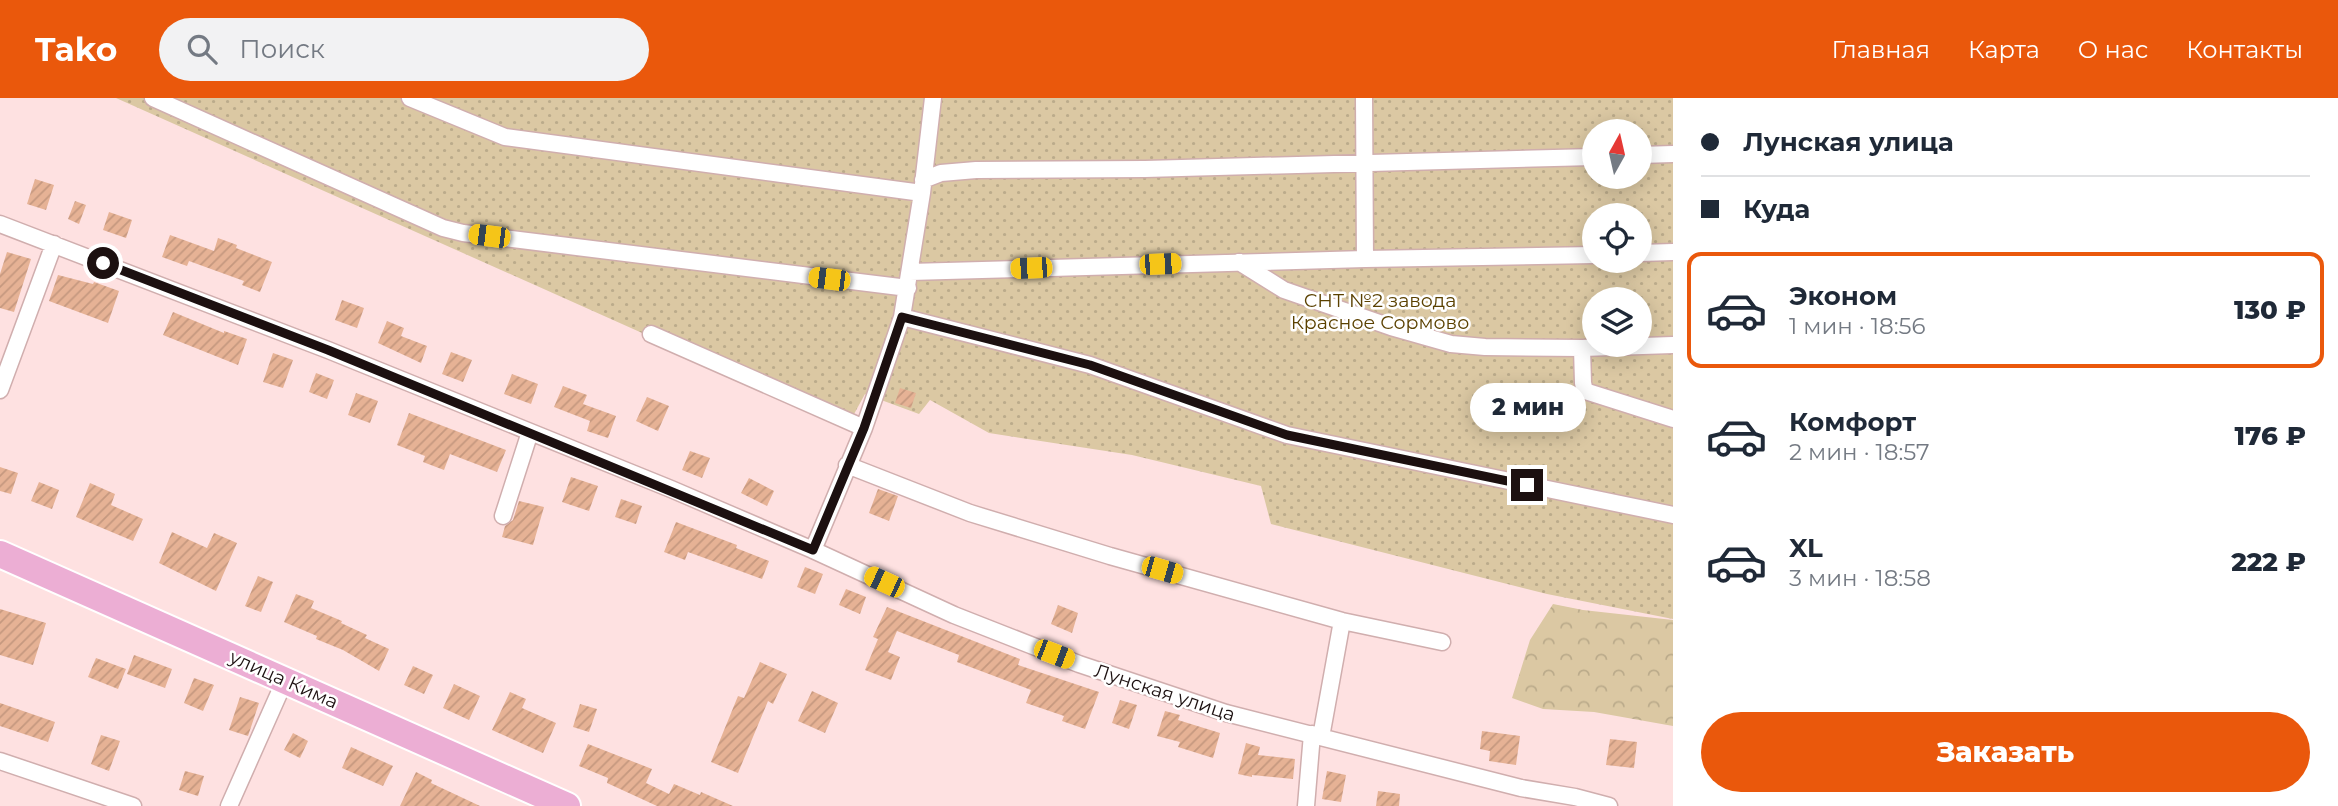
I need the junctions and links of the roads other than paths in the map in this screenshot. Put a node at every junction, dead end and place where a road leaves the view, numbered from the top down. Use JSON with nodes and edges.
{"nodes":[{"id":1,"x":153,"y":98,"type":"edge"},
{"id":2,"x":410,"y":98,"type":"edge"},
{"id":3,"x":933,"y":98,"type":"edge"},
{"id":4,"x":1364,"y":98,"type":"edge"},
{"id":5,"x":1673,"y":154,"type":"edge"},
{"id":6,"x":1652,"y":155,"type":"edge"},
{"id":7,"x":1582,"y":156,"type":"edge"},
{"id":8,"x":1363,"y":163,"type":"junction"},
{"id":9,"x":922,"y":187,"type":"junction"},
{"id":10,"x":0,"y":224,"type":"edge"},
{"id":11,"x":54,"y":244,"type":"junction"},
{"id":12,"x":1673,"y":252,"type":"edge"},
{"id":13,"x":1652,"y":253,"type":"edge"},
{"id":14,"x":1582,"y":255,"type":"edge"},
{"id":15,"x":1365,"y":259,"type":"junction"},
{"id":16,"x":1239,"y":262,"type":"junction"},
{"id":17,"x":909,"y":280,"type":"junction"},
{"id":18,"x":902,"y":317,"type":"junction"},
{"id":19,"x":651,"y":334,"type":"dead end"},
{"id":20,"x":1673,"y":345,"type":"edge"},
{"id":21,"x":1652,"y":346,"type":"edge"},
{"id":22,"x":1582,"y":348,"type":"edge"},
{"id":23,"x":1582,"y":357,"type":"edge"},
{"id":24,"x":0,"y":390,"type":"edge"},
{"id":25,"x":1673,"y":419,"type":"edge"},
{"id":26,"x":864,"y":428,"type":"junction"},
{"id":27,"x":530,"y":432,"type":"junction"},
{"id":28,"x":847,"y":465,"type":"junction"},
{"id":29,"x":1673,"y":515,"type":"edge"},
{"id":30,"x":503,"y":516,"type":"dead end"},
{"id":31,"x":813,"y":550,"type":"junction"},
{"id":32,"x":0,"y":554,"type":"edge"},
{"id":33,"x":1342,"y":621,"type":"junction"},
{"id":34,"x":1442,"y":642,"type":"dead end"},
{"id":35,"x":285,"y":680,"type":"junction"},
{"id":36,"x":1316,"y":735,"type":"junction"},
{"id":37,"x":0,"y":761,"type":"edge"},
{"id":38,"x":133,"y":806,"type":"edge"},
{"id":39,"x":229,"y":806,"type":"edge"},
{"id":40,"x":567,"y":806,"type":"edge"},
{"id":41,"x":1306,"y":806,"type":"edge"},
{"id":42,"x":1609,"y":806,"type":"edge"}],
"edges":[{"from":1,"to":17,"type":"street"},
{"from":2,"to":9,"type":"street"},
{"from":3,"to":9,"type":"street"},
{"from":4,"to":8,"type":"street"},
{"from":5,"to":6,"type":"street"},
{"from":7,"to":8,"type":"street"},
{"from":8,"to":9,"type":"street"},
{"from":8,"to":15,"type":"street"},
{"from":9,"to":17,"type":"street"},
{"from":10,"to":11,"type":"street","name":"Лунская улица"},
{"from":11,"to":24,"type":"street"},
{"from":11,"to":27,"type":"street","name":"Лунская улица"},
{"from":12,"to":13,"type":"street"},
{"from":14,"to":15,"type":"street"},
{"from":15,"to":16,"type":"street"},
{"from":16,"to":17,"type":"street"},
{"from":16,"to":22,"type":"street"},
{"from":17,"to":18,"type":"street"},
{"from":18,"to":26,"type":"street"},
{"from":18,"to":29,"type":"street"},
{"from":19,"to":26,"type":"street"},
{"from":20,"to":21,"type":"street"},
{"from":23,"to":25,"type":"street"},
{"from":26,"to":28,"type":"street"},
{"from":27,"to":30,"type":"street"},
{"from":27,"to":31,"type":"street","name":"Лунская улица"},
{"from":28,"to":31,"type":"street"},
{"from":28,"to":33,"type":"street"},
{"from":31,"to":36,"type":"street","name":"Лунская улица"},
{"from":32,"to":35,"type":"main road","name":"улица Кима"},
{"from":33,"to":34,"type":"street"},
{"from":33,"to":36,"type":"street"},
{"from":35,"to":39,"type":"street"},
{"from":35,"to":40,"type":"main road","name":"улица Кима"},
{"from":36,"to":41,"type":"street"},
{"from":36,"to":42,"type":"street","name":"Лунская улица"},
{"from":37,"to":38,"type":"street"}]}
